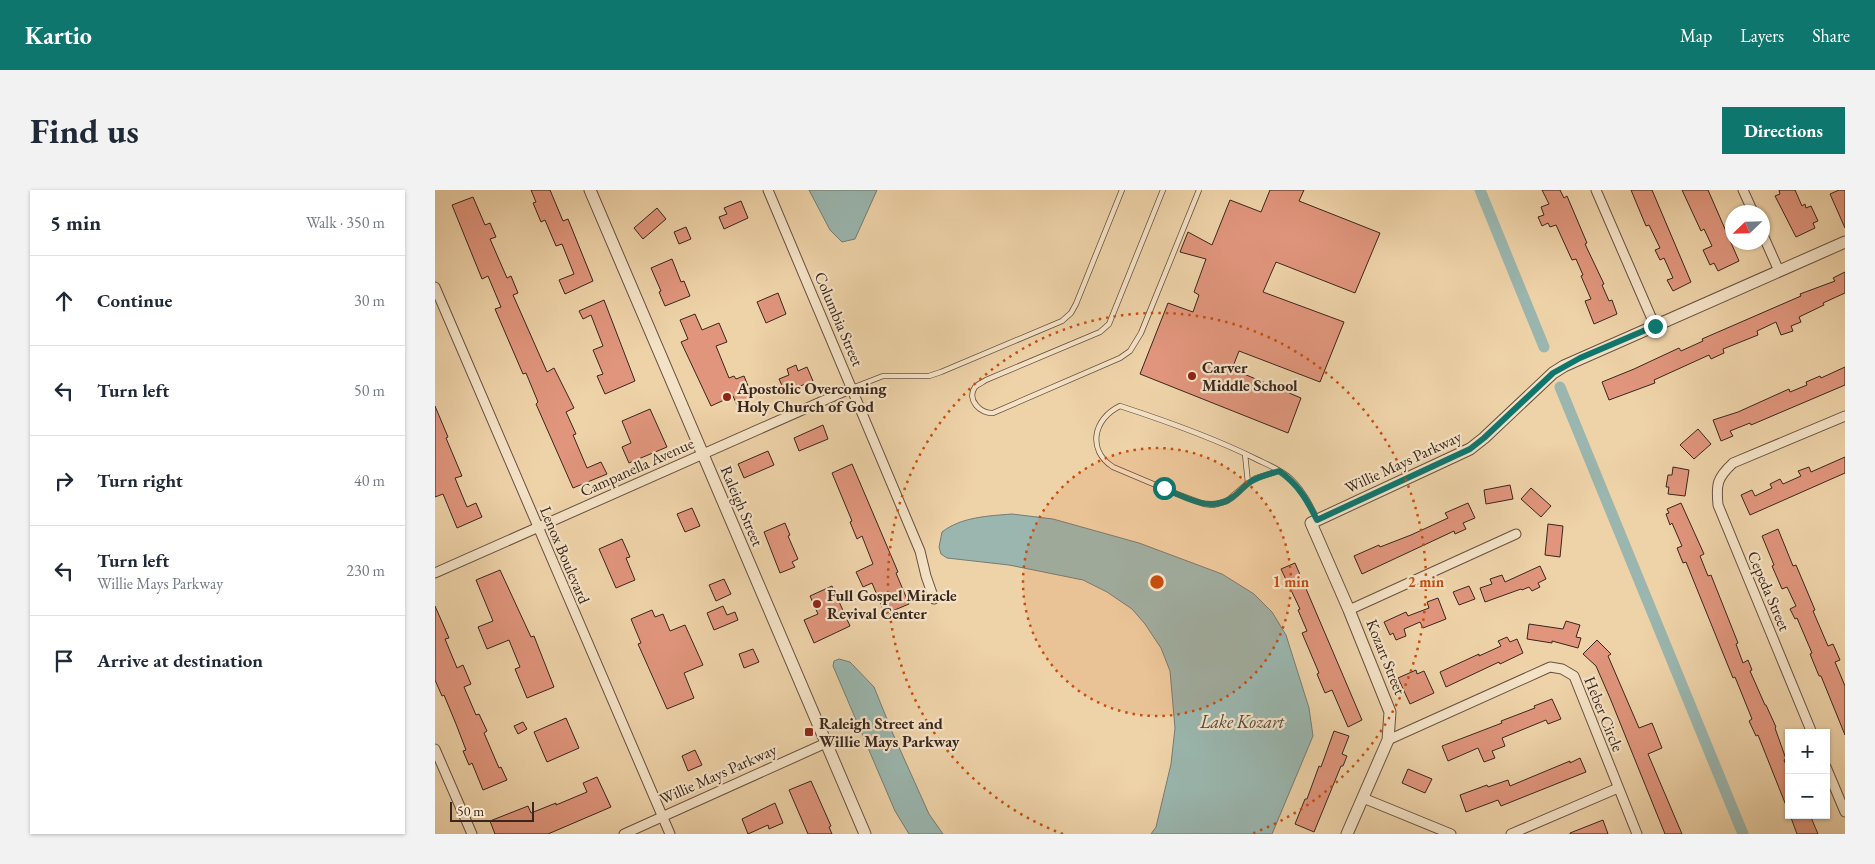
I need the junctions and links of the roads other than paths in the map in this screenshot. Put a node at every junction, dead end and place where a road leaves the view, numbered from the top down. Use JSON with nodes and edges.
{"nodes":[{"id":1,"x":590,"y":190,"type":"edge"},
{"id":2,"x":768,"y":190,"type":"edge"},
{"id":3,"x":1122,"y":190,"type":"edge"},
{"id":4,"x":1163,"y":190,"type":"edge"},
{"id":5,"x":1199,"y":190,"type":"edge"},
{"id":6,"x":1596,"y":190,"type":"edge"},
{"id":7,"x":1743,"y":190,"type":"edge"},
{"id":8,"x":1750,"y":205,"type":"edge"},
{"id":9,"x":1845,"y":242,"type":"edge"},
{"id":10,"x":1770,"y":250,"type":"edge"},
{"id":11,"x":1779,"y":271,"type":"junction"},
{"id":12,"x":435,"y":287,"type":"edge"},
{"id":13,"x":1655,"y":326,"type":"junction"},
{"id":14,"x":852,"y":388,"type":"junction"},
{"id":15,"x":1845,"y":416,"type":"edge"},
{"id":16,"x":702,"y":454,"type":"junction"},
{"id":17,"x":1245,"y":454,"type":"junction"},
{"id":18,"x":1279,"y":471,"type":"junction"},
{"id":19,"x":1248,"y":483,"type":"junction"},
{"id":20,"x":1314,"y":521,"type":"junction"},
{"id":21,"x":537,"y":528,"type":"junction"},
{"id":22,"x":1516,"y":534,"type":"dead end"},
{"id":23,"x":435,"y":573,"type":"edge"},
{"id":24,"x":934,"y":599,"type":"dead end"},
{"id":25,"x":1349,"y":610,"type":"junction"},
{"id":26,"x":1810,"y":729,"type":"edge"},
{"id":27,"x":1387,"y":740,"type":"junction"},
{"id":28,"x":826,"y":743,"type":"junction"},
{"id":29,"x":435,"y":749,"type":"edge"},
{"id":30,"x":1829,"y":774,"type":"edge"},
{"id":31,"x":1618,"y":788,"type":"junction"},
{"id":32,"x":1363,"y":798,"type":"junction"},
{"id":33,"x":1845,"y":812,"type":"edge"},
{"id":34,"x":662,"y":817,"type":"junction"},
{"id":35,"x":472,"y":834,"type":"edge"},
{"id":36,"x":624,"y":834,"type":"edge"},
{"id":37,"x":670,"y":834,"type":"edge"},
{"id":38,"x":865,"y":834,"type":"edge"},
{"id":39,"x":1347,"y":834,"type":"edge"},
{"id":40,"x":1451,"y":834,"type":"edge"},
{"id":41,"x":1511,"y":834,"type":"edge"},
{"id":42,"x":1637,"y":834,"type":"edge"}],
"edges":[{"from":1,"to":16,"type":"street","name":"Raleigh Street"},
{"from":2,"to":14,"type":"street","name":"Columbia Street"},
{"from":3,"to":14,"type":"lane"},
{"from":4,"to":5,"type":"lane"},
{"from":6,"to":13,"type":"street"},
{"from":7,"to":8,"type":"street"},
{"from":9,"to":11,"type":"street","name":"Willie Mays Parkway"},
{"from":10,"to":11,"type":"street"},
{"from":11,"to":13,"type":"street","name":"Willie Mays Parkway"},
{"from":12,"to":21,"type":"street","name":"Lenox Boulevard"},
{"from":13,"to":20,"type":"street","name":"Willie Mays Parkway"},
{"from":14,"to":16,"type":"street","name":"Campanella Avenue"},
{"from":14,"to":24,"type":"street","name":"Columbia Street"},
{"from":15,"to":26,"type":"street","name":"Cepeda Street"},
{"from":16,"to":21,"type":"street","name":"Campanella Avenue"},
{"from":16,"to":28,"type":"street","name":"Raleigh Street"},
{"from":17,"to":18,"type":"lane"},
{"from":17,"to":19,"type":"lane"},
{"from":17,"to":19,"type":"lane"},
{"from":18,"to":19,"type":"lane"},
{"from":18,"to":20,"type":"lane"},
{"from":20,"to":25,"type":"street","name":"Kozart Street"},
{"from":21,"to":23,"type":"street","name":"Campanella Avenue"},
{"from":21,"to":34,"type":"street","name":"Lenox Boulevard"},
{"from":22,"to":25,"type":"street"},
{"from":25,"to":27,"type":"street","name":"Kozart Street"},
{"from":27,"to":31,"type":"street","name":"Heber Circle"},
{"from":27,"to":32,"type":"street","name":"Kozart Street"},
{"from":28,"to":34,"type":"street","name":"Willie Mays Parkway"},
{"from":28,"to":38,"type":"street","name":"Raleigh Street"},
{"from":29,"to":35,"type":"street"},
{"from":30,"to":33,"type":"street"},
{"from":31,"to":41,"type":"street"},
{"from":31,"to":42,"type":"street","name":"Heber Circle"},
{"from":32,"to":39,"type":"street","name":"Kozart Street"},
{"from":32,"to":40,"type":"street"},
{"from":34,"to":36,"type":"street","name":"Willie Mays Parkway"},
{"from":34,"to":37,"type":"street","name":"Lenox Boulevard"}]}
